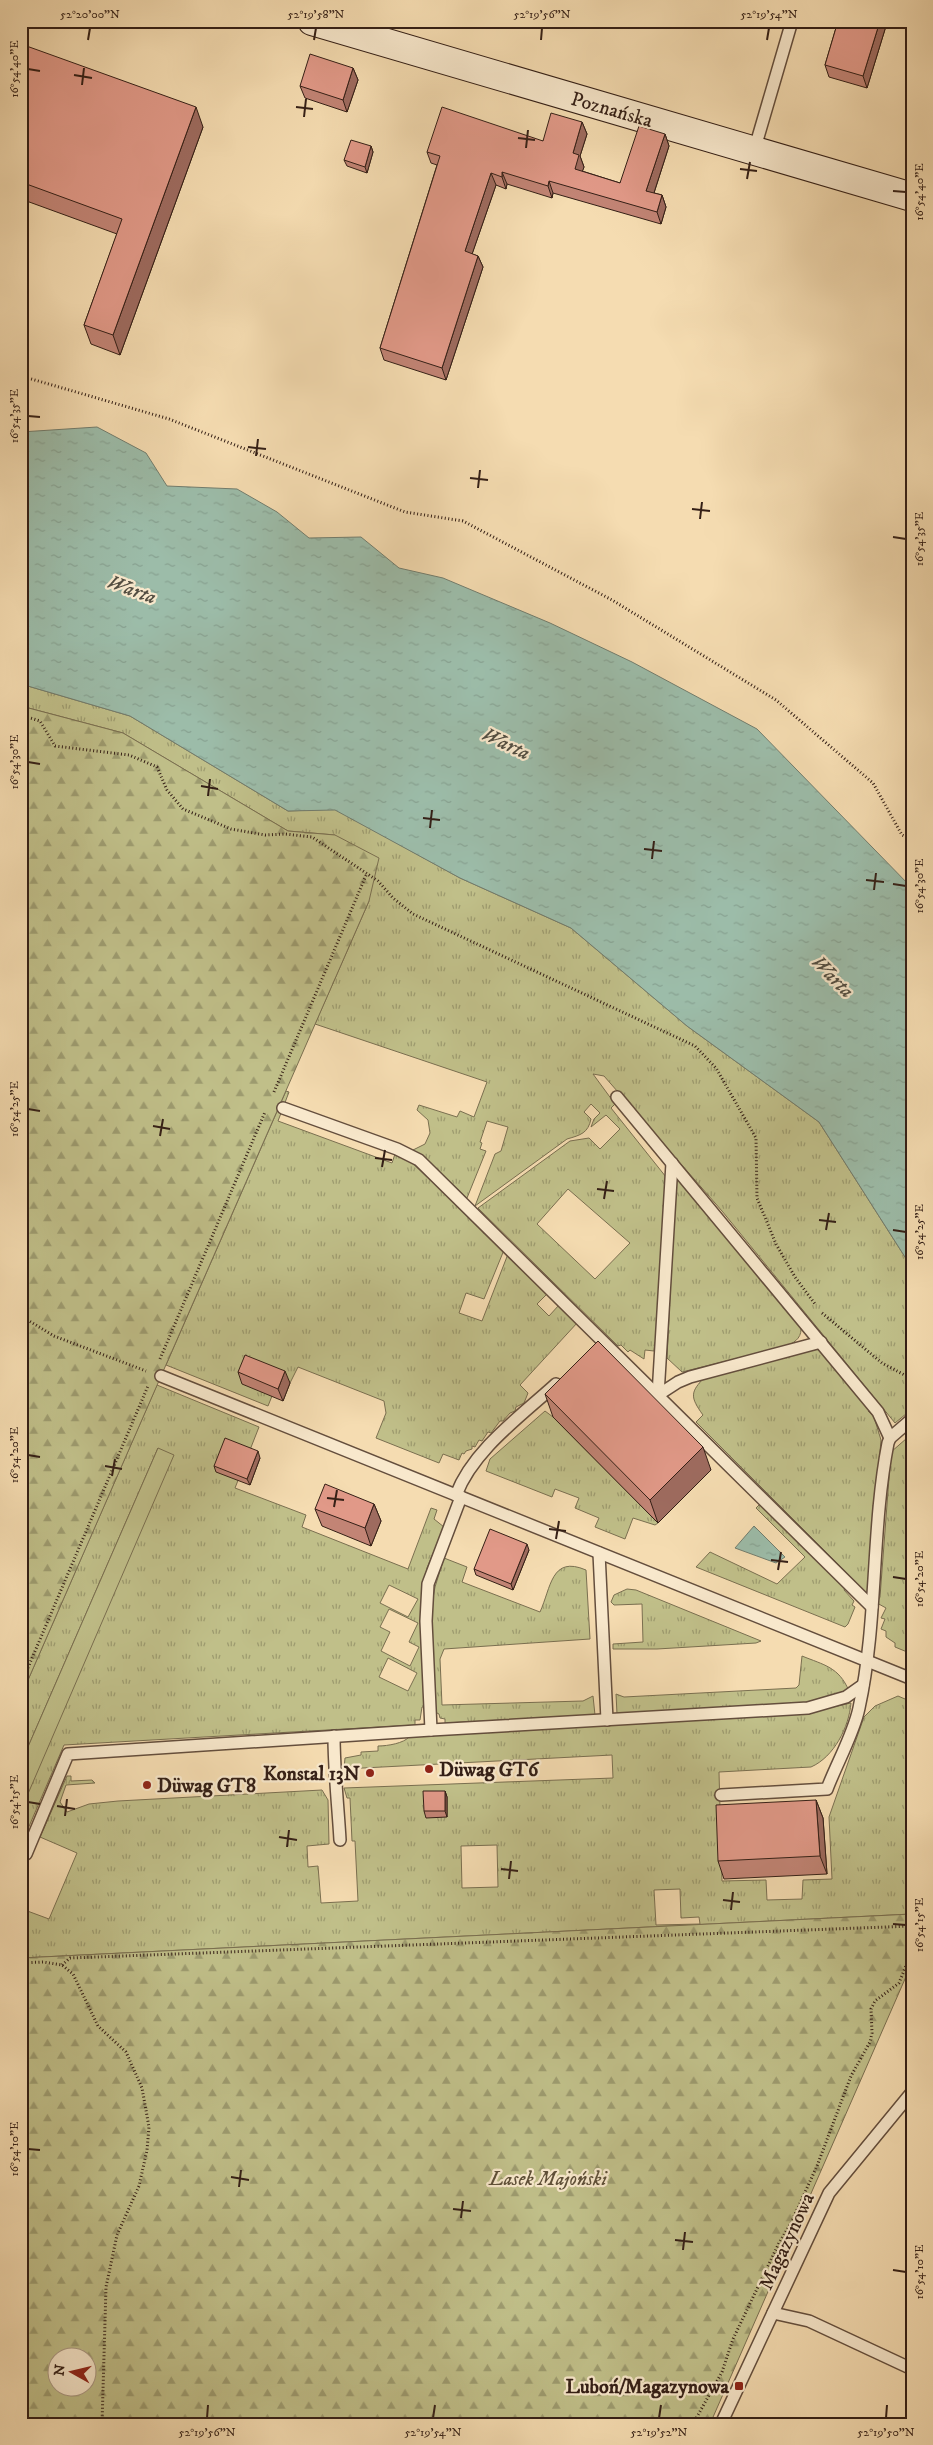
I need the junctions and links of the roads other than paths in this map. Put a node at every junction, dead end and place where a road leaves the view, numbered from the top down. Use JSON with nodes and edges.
{"nodes":[{"id":1,"x":312,"y":21,"type":"edge"},
{"id":2,"x":792,"y":21,"type":"edge"},
{"id":3,"x":754,"y":151,"type":"junction"},
{"id":4,"x":912,"y":197,"type":"edge"},
{"id":5,"x":617,"y":1097,"type":"dead end"},
{"id":6,"x":284,"y":1108,"type":"dead end"},
{"id":7,"x":672,"y":1163,"type":"junction"},
{"id":8,"x":821,"y":1342,"type":"junction"},
{"id":9,"x":567,"y":1373,"type":"edge"},
{"id":10,"x":161,"y":1376,"type":"dead end"},
{"id":11,"x":658,"y":1395,"type":"junction"},
{"id":12,"x":912,"y":1419,"type":"edge"},
{"id":13,"x":890,"y":1438,"type":"junction"},
{"id":14,"x":459,"y":1496,"type":"junction"},
{"id":15,"x":599,"y":1553,"type":"junction"},
{"id":16,"x":872,"y":1608,"type":"junction"},
{"id":17,"x":866,"y":1661,"type":"junction"},
{"id":18,"x":912,"y":1679,"type":"edge"},
{"id":19,"x":863,"y":1685,"type":"junction"},
{"id":20,"x":606,"y":1720,"type":"junction"},
{"id":21,"x":431,"y":1730,"type":"junction"},
{"id":22,"x":334,"y":1736,"type":"junction"},
{"id":23,"x":721,"y":1795,"type":"dead end"},
{"id":24,"x":340,"y":1840,"type":"dead end"},
{"id":25,"x":26,"y":1854,"type":"dead end"},
{"id":26,"x":912,"y":2092,"type":"edge"},
{"id":27,"x":773,"y":2313,"type":"junction"},
{"id":28,"x":912,"y":2369,"type":"edge"},
{"id":29,"x":721,"y":2424,"type":"edge"}],
"edges":[{"from":1,"to":3,"type":"street","name":"Poznańska"},
{"from":2,"to":3,"type":"lane"},
{"from":3,"to":4,"type":"street","name":"Poznańska"},
{"from":5,"to":7,"type":"lane"},
{"from":6,"to":11,"type":"lane"},
{"from":7,"to":8,"type":"lane"},
{"from":7,"to":11,"type":"lane"},
{"from":8,"to":11,"type":"lane"},
{"from":8,"to":13,"type":"lane"},
{"from":9,"to":14,"type":"lane"},
{"from":10,"to":14,"type":"lane"},
{"from":11,"to":16,"type":"lane"},
{"from":12,"to":13,"type":"lane"},
{"from":13,"to":16,"type":"lane"},
{"from":14,"to":15,"type":"lane"},
{"from":14,"to":21,"type":"lane"},
{"from":15,"to":17,"type":"lane"},
{"from":15,"to":20,"type":"lane"},
{"from":16,"to":17,"type":"lane"},
{"from":17,"to":18,"type":"lane"},
{"from":17,"to":19,"type":"lane"},
{"from":19,"to":20,"type":"lane"},
{"from":19,"to":23,"type":"lane"},
{"from":20,"to":21,"type":"lane"},
{"from":21,"to":22,"type":"lane"},
{"from":22,"to":24,"type":"lane"},
{"from":22,"to":25,"type":"lane"},
{"from":26,"to":27,"type":"lane","name":"Magazynowa"},
{"from":27,"to":28,"type":"lane"},
{"from":27,"to":29,"type":"lane","name":"Magazynowa"}]}
